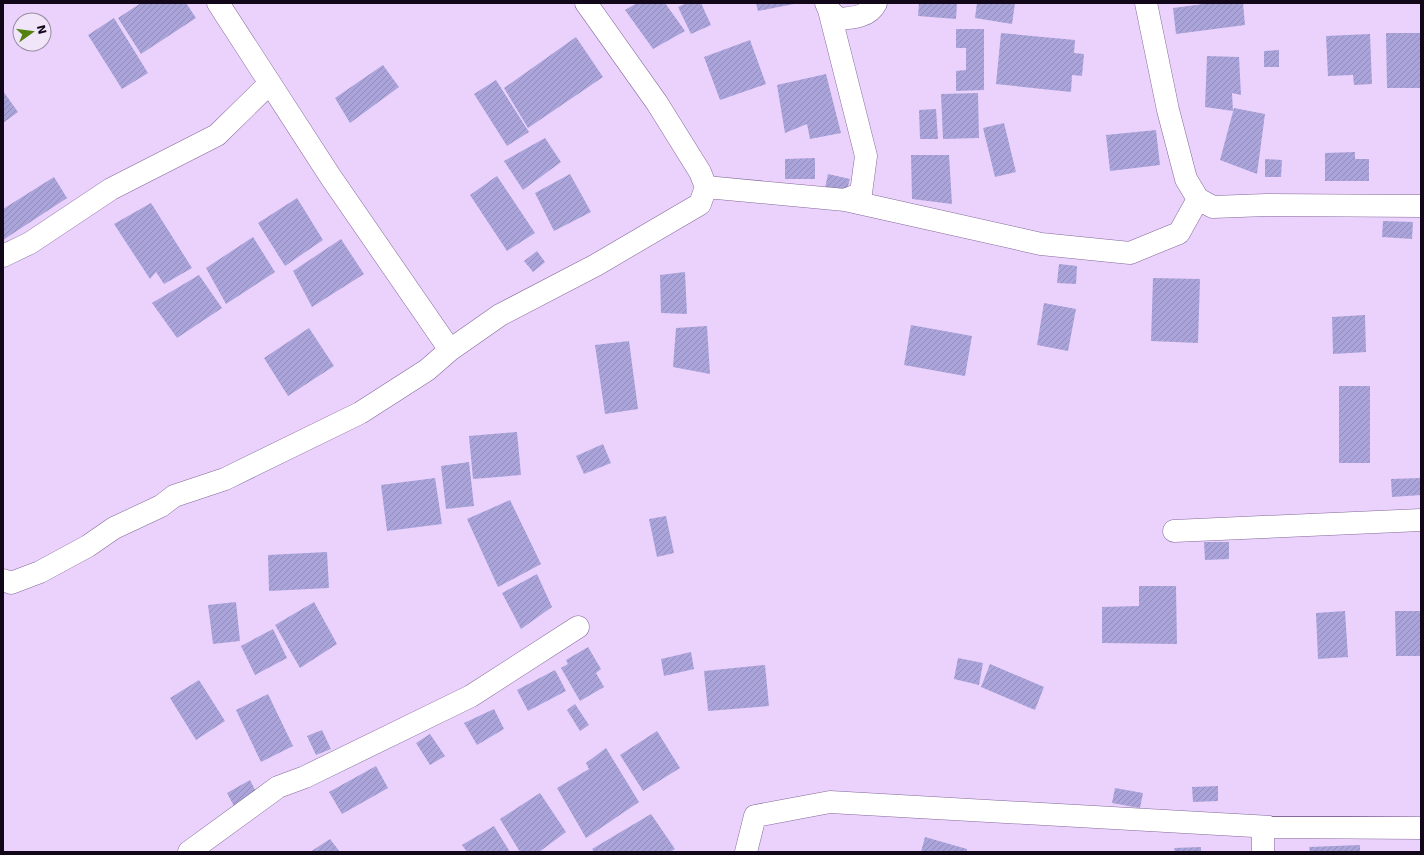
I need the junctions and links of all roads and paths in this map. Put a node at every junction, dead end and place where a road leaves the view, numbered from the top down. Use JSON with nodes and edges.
{"nodes":[{"id":1,"x":218,"y":3,"type":"edge"},
{"id":2,"x":586,"y":3,"type":"edge"},
{"id":3,"x":876,"y":3,"type":"edge"},
{"id":4,"x":1146,"y":3,"type":"edge"},
{"id":5,"x":828,"y":7,"type":"edge"},
{"id":6,"x":270,"y":83,"type":"junction"},
{"id":7,"x":706,"y":187,"type":"junction"},
{"id":8,"x":1198,"y":199,"type":"junction"},
{"id":9,"x":845,"y":200,"type":"junction"},
{"id":10,"x":1421,"y":206,"type":"edge"},
{"id":11,"x":3,"y":256,"type":"edge"},
{"id":12,"x":450,"y":350,"type":"junction"},
{"id":13,"x":1421,"y":520,"type":"edge"},
{"id":14,"x":1174,"y":531,"type":"dead end"},
{"id":15,"x":3,"y":580,"type":"edge"},
{"id":16,"x":578,"y":628,"type":"dead end"},
{"id":17,"x":1263,"y":827,"type":"junction"},
{"id":18,"x":1421,"y":828,"type":"edge"},
{"id":19,"x":189,"y":852,"type":"edge"},
{"id":20,"x":746,"y":852,"type":"edge"},
{"id":21,"x":1263,"y":852,"type":"edge"}],
"edges":[{"from":1,"to":6,"type":"street"},
{"from":2,"to":7,"type":"street"},
{"from":3,"to":5,"type":"street"},
{"from":4,"to":8,"type":"street"},
{"from":5,"to":9,"type":"street"},
{"from":6,"to":11,"type":"street"},
{"from":6,"to":12,"type":"street"},
{"from":7,"to":9,"type":"street"},
{"from":7,"to":12,"type":"street"},
{"from":8,"to":9,"type":"street"},
{"from":8,"to":10,"type":"street"},
{"from":12,"to":15,"type":"street"},
{"from":13,"to":14,"type":"street"},
{"from":16,"to":19,"type":"street"},
{"from":17,"to":18,"type":"street"},
{"from":17,"to":20,"type":"street"},
{"from":17,"to":21,"type":"street"}]}
